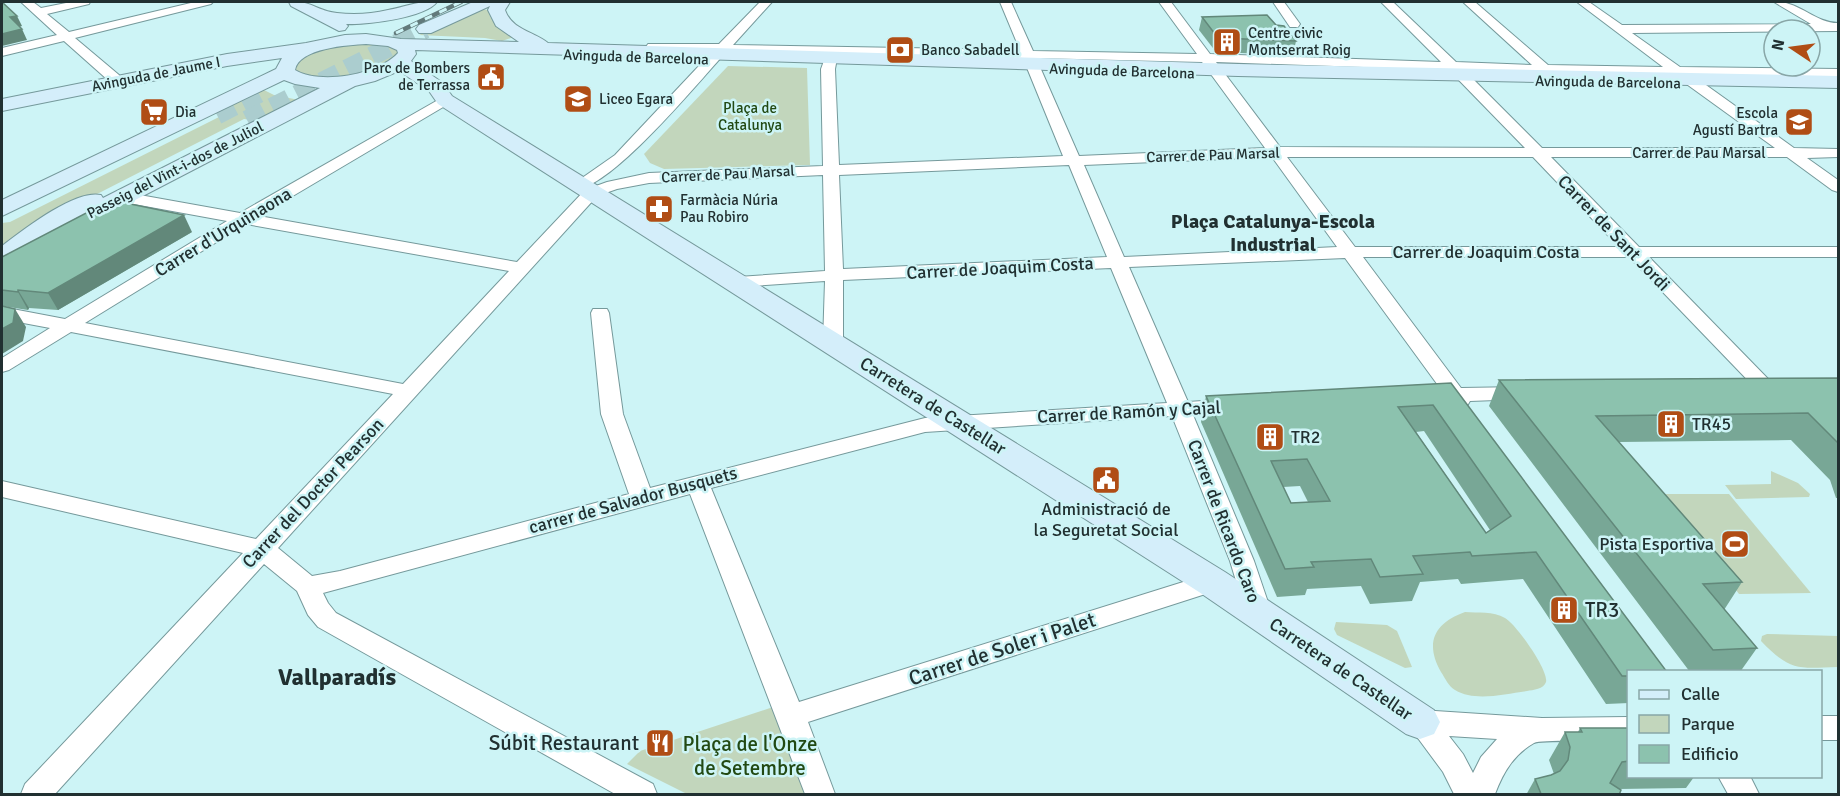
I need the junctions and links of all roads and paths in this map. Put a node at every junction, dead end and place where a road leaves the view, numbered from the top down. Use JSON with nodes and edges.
{"nodes":[{"id":1,"x":27,"y":2,"type":"edge"},
{"id":2,"x":85,"y":2,"type":"edge"},
{"id":3,"x":207,"y":2,"type":"edge"},
{"id":4,"x":286,"y":2,"type":"edge"},
{"id":5,"x":297,"y":2,"type":"edge"},
{"id":6,"x":429,"y":2,"type":"edge"},
{"id":7,"x":447,"y":2,"type":"edge"},
{"id":8,"x":486,"y":2,"type":"edge"},
{"id":9,"x":502,"y":2,"type":"edge"},
{"id":10,"x":766,"y":2,"type":"edge"},
{"id":11,"x":1006,"y":2,"type":"edge"},
{"id":12,"x":1165,"y":2,"type":"edge"},
{"id":13,"x":1278,"y":2,"type":"edge"},
{"id":14,"x":1387,"y":2,"type":"edge"},
{"id":15,"x":1469,"y":2,"type":"edge"},
{"id":16,"x":1582,"y":2,"type":"edge"},
{"id":17,"x":1780,"y":2,"type":"edge"},
{"id":18,"x":38,"y":12,"type":"junction"},
{"id":19,"x":321,"y":20,"type":"junction"},
{"id":20,"x":1294,"y":24,"type":"dead end"},
{"id":21,"x":1832,"y":27,"type":"edge"},
{"id":22,"x":425,"y":29,"type":"tunnel mouth"},
{"id":23,"x":1620,"y":29,"type":"junction"},
{"id":24,"x":1839,"y":35,"type":"edge"},
{"id":25,"x":67,"y":37,"type":"junction"},
{"id":26,"x":366,"y":39,"type":"junction"},
{"id":27,"x":542,"y":45,"type":"junction"},
{"id":28,"x":320,"y":46,"type":"junction"},
{"id":29,"x":400,"y":48,"type":"junction"},
{"id":30,"x":2,"y":52,"type":"edge"},
{"id":31,"x":719,"y":54,"type":"junction"},
{"id":32,"x":830,"y":60,"type":"junction"},
{"id":33,"x":1033,"y":63,"type":"junction"},
{"id":34,"x":227,"y":67,"type":"junction"},
{"id":35,"x":286,"y":67,"type":"junction"},
{"id":36,"x":1212,"y":67,"type":"junction"},
{"id":37,"x":1545,"y":69,"type":"junction"},
{"id":38,"x":1459,"y":73,"type":"junction"},
{"id":39,"x":1839,"y":73,"type":"edge"},
{"id":40,"x":371,"y":76,"type":"junction"},
{"id":41,"x":123,"y":78,"type":"junction"},
{"id":42,"x":1687,"y":78,"type":"junction"},
{"id":43,"x":349,"y":81,"type":"junction"},
{"id":44,"x":1839,"y":84,"type":"edge"},
{"id":45,"x":257,"y":85,"type":"junction"},
{"id":46,"x":443,"y":98,"type":"junction"},
{"id":47,"x":2,"y":105,"type":"edge"},
{"id":48,"x":2,"y":113,"type":"edge"},
{"id":49,"x":217,"y":115,"type":"tunnel mouth"},
{"id":50,"x":247,"y":120,"type":"tunnel mouth"},
{"id":51,"x":1276,"y":152,"type":"junction"},
{"id":52,"x":1538,"y":153,"type":"junction"},
{"id":53,"x":1791,"y":153,"type":"junction"},
{"id":54,"x":1839,"y":153,"type":"edge"},
{"id":55,"x":620,"y":158,"type":"junction"},
{"id":56,"x":1075,"y":161,"type":"junction"},
{"id":57,"x":829,"y":170,"type":"junction"},
{"id":58,"x":649,"y":178,"type":"junction"},
{"id":59,"x":1839,"y":187,"type":"edge"},
{"id":60,"x":586,"y":189,"type":"junction"},
{"id":61,"x":123,"y":197,"type":"junction"},
{"id":62,"x":2,"y":209,"type":"edge"},
{"id":63,"x":240,"y":220,"type":"junction"},
{"id":64,"x":2,"y":221,"type":"edge"},
{"id":65,"x":1631,"y":251,"type":"junction"},
{"id":66,"x":1352,"y":252,"type":"junction"},
{"id":67,"x":1839,"y":252,"type":"edge"},
{"id":68,"x":2,"y":258,"type":"edge"},
{"id":69,"x":1119,"y":262,"type":"junction"},
{"id":70,"x":522,"y":268,"type":"junction"},
{"id":71,"x":835,"y":275,"type":"junction"},
{"id":72,"x":738,"y":282,"type":"junction"},
{"id":73,"x":2,"y":313,"type":"edge"},
{"id":74,"x":600,"y":313,"type":"dead end"},
{"id":75,"x":67,"y":326,"type":"junction"},
{"id":76,"x":833,"y":343,"type":"junction"},
{"id":77,"x":2,"y":366,"type":"edge"},
{"id":78,"x":1744,"y":390,"type":"edge"},
{"id":79,"x":1768,"y":390,"type":"junction"},
{"id":80,"x":1791,"y":390,"type":"edge"},
{"id":81,"x":408,"y":391,"type":"junction"},
{"id":82,"x":1454,"y":393,"type":"junction"},
{"id":83,"x":1542,"y":393,"type":"edge"},
{"id":84,"x":1410,"y":396,"type":"edge"},
{"id":85,"x":1256,"y":405,"type":"edge"},
{"id":86,"x":1180,"y":409,"type":"junction"},
{"id":87,"x":1474,"y":420,"type":"edge"},
{"id":88,"x":959,"y":422,"type":"junction"},
{"id":89,"x":697,"y":483,"type":"junction"},
{"id":90,"x":2,"y":489,"type":"edge"},
{"id":91,"x":642,"y":498,"type":"junction"},
{"id":92,"x":262,"y":549,"type":"junction"},
{"id":93,"x":1212,"y":582,"type":"junction"},
{"id":94,"x":308,"y":586,"type":"junction"},
{"id":95,"x":1260,"y":614,"type":"junction"},
{"id":96,"x":791,"y":717,"type":"junction"},
{"id":97,"x":1420,"y":722,"type":"junction"},
{"id":98,"x":1822,"y":728,"type":"edge"},
{"id":99,"x":1839,"y":728,"type":"edge"},
{"id":100,"x":1627,"y":729,"type":"edge"},
{"id":101,"x":1530,"y":730,"type":"junction"},
{"id":102,"x":1733,"y":778,"type":"edge"},
{"id":103,"x":36,"y":795,"type":"edge"},
{"id":104,"x":642,"y":795,"type":"edge"},
{"id":105,"x":820,"y":795,"type":"edge"},
{"id":106,"x":1469,"y":795,"type":"edge"},
{"id":107,"x":1480,"y":795,"type":"edge"},
{"id":108,"x":1744,"y":795,"type":"edge"}],
"edges":[{"from":1,"to":18,"type":"street"},
{"from":2,"to":18,"type":"street"},
{"from":3,"to":25,"type":"street"},
{"from":4,"to":19,"type":"street"},
{"from":5,"to":19,"type":"street"},
{"from":6,"to":19,"type":"street"},
{"from":7,"to":29,"type":"street"},
{"from":8,"to":22,"type":"street"},
{"from":9,"to":27,"type":"street"},
{"from":10,"to":31,"type":"street","name":"Carrer del Doctor Pearson"},
{"from":11,"to":33,"type":"street","name":"Carrer de Ricardo Caro"},
{"from":12,"to":36,"type":"street"},
{"from":13,"to":20,"type":"street"},
{"from":14,"to":38,"type":"street","name":"Carrer de Sant Jordi"},
{"from":15,"to":37,"type":"street"},
{"from":16,"to":23,"type":"street"},
{"from":17,"to":21,"type":"street"},
{"from":18,"to":25,"type":"street"},
{"from":19,"to":26,"type":"street"},
{"from":19,"to":28,"type":"street"},
{"from":19,"to":41,"type":"street"},
{"from":21,"to":23,"type":"street"},
{"from":21,"to":24,"type":"street"},
{"from":23,"to":42,"type":"street"},
{"from":25,"to":30,"type":"street"},
{"from":25,"to":41,"type":"street"},
{"from":26,"to":28,"type":"street","name":"Avinguda de Jaume I"},
{"from":26,"to":29,"type":"street"},
{"from":27,"to":29,"type":"street","name":"Avinguda de Barcelona"},
{"from":27,"to":31,"type":"street","name":"Avinguda de Barcelona"},
{"from":28,"to":35,"type":"street"},
{"from":28,"to":41,"type":"street","name":"Avinguda de Jaume I"},
{"from":29,"to":31,"type":"street","name":"Avinguda de Barcelona"},
{"from":29,"to":40,"type":"street"},
{"from":29,"to":46,"type":"street","name":"Carretera de Castellar"},
{"from":31,"to":32,"type":"street","name":"Avinguda de Barcelona"},
{"from":31,"to":33,"type":"street","name":"Avinguda de Barcelona"},
{"from":31,"to":55,"type":"street","name":"Carrer del Doctor Pearson"},
{"from":32,"to":33,"type":"street","name":"Avinguda de Barcelona"},
{"from":32,"to":57,"type":"street"},
{"from":33,"to":36,"type":"street","name":"Avinguda de Barcelona"},
{"from":33,"to":56,"type":"street","name":"Carrer de Ricardo Caro"},
{"from":34,"to":35,"type":"street","name":"Avinguda de Jaume I"},
{"from":34,"to":45,"type":"street"},
{"from":34,"to":48,"type":"street","name":"Avinguda de Jaume I"},
{"from":35,"to":43,"type":"street","name":"Avinguda de Jaume I"},
{"from":35,"to":45,"type":"street"},
{"from":36,"to":38,"type":"street","name":"Avinguda de Barcelona"},
{"from":36,"to":51,"type":"street"},
{"from":37,"to":38,"type":"street","name":"Avinguda de Barcelona"},
{"from":37,"to":42,"type":"street","name":"Avinguda de Barcelona"},
{"from":38,"to":42,"type":"street","name":"Avinguda de Barcelona"},
{"from":38,"to":52,"type":"street","name":"Carrer de Sant Jordi"},
{"from":39,"to":42,"type":"street","name":"Avinguda de Barcelona"},
{"from":40,"to":43,"type":"street"},
{"from":40,"to":46,"type":"street","name":"Carretera de Castellar"},
{"from":41,"to":47,"type":"street","name":"Avinguda de Jaume I"},
{"from":42,"to":44,"type":"street","name":"Avinguda de Barcelona"},
{"from":42,"to":53,"type":"street"},
{"from":43,"to":61,"type":"street","name":"Passeig del Vint-i-dos de Juliol"},
{"from":45,"to":62,"type":"street"},
{"from":46,"to":60,"type":"street","name":"Carretera de Castellar"},
{"from":46,"to":63,"type":"street","name":"Carrer d'Urquinaona"},
{"from":49,"to":64,"type":"street","name":"Passeig del Vint-i-dos de Juliol"},
{"from":50,"to":68,"type":"street","name":"Passeig del Vint-i-dos de Juliol"},
{"from":51,"to":52,"type":"street","name":"Carrer de Pau Marsal"},
{"from":51,"to":56,"type":"street","name":"Carrer de Pau Marsal"},
{"from":51,"to":66,"type":"street"},
{"from":52,"to":53,"type":"street","name":"Carrer de Pau Marsal"},
{"from":52,"to":65,"type":"street","name":"Carrer de Sant Jordi"},
{"from":53,"to":54,"type":"street","name":"Carrer de Pau Marsal"},
{"from":53,"to":59,"type":"street"},
{"from":55,"to":58,"type":"street"},
{"from":55,"to":60,"type":"street","name":"Carrer del Doctor Pearson"},
{"from":56,"to":57,"type":"street","name":"Carrer de Pau Marsal"},
{"from":56,"to":69,"type":"street","name":"Carrer de Ricardo Caro"},
{"from":57,"to":58,"type":"street","name":"Carrer de Pau Marsal"},
{"from":57,"to":71,"type":"street"},
{"from":58,"to":60,"type":"street","name":"Carrer de Pau Marsal"},
{"from":60,"to":70,"type":"street","name":"Carrer del Doctor Pearson"},
{"from":60,"to":72,"type":"street","name":"Carretera de Castellar"},
{"from":61,"to":63,"type":"street"},
{"from":61,"to":68,"type":"street","name":"Passeig del Vint-i-dos de Juliol"},
{"from":63,"to":70,"type":"street"},
{"from":63,"to":75,"type":"street","name":"Carrer d'Urquinaona"},
{"from":65,"to":66,"type":"street","name":"Carrer de Joaquim Costa"},
{"from":65,"to":67,"type":"street","name":"Carrer de Joaquim Costa"},
{"from":65,"to":79,"type":"street","name":"Carrer de Sant Jordi"},
{"from":66,"to":69,"type":"street","name":"Carrer de Joaquim Costa"},
{"from":66,"to":82,"type":"street"},
{"from":69,"to":71,"type":"street","name":"Carrer de Joaquim Costa"},
{"from":69,"to":86,"type":"street","name":"Carrer de Ricardo Caro"},
{"from":70,"to":81,"type":"street","name":"Carrer del Doctor Pearson"},
{"from":71,"to":72,"type":"street","name":"Carrer de Joaquim Costa"},
{"from":71,"to":76,"type":"street"},
{"from":72,"to":76,"type":"street","name":"Carretera de Castellar"},
{"from":73,"to":75,"type":"street"},
{"from":74,"to":91,"type":"street"},
{"from":75,"to":77,"type":"street","name":"Carrer d'Urquinaona"},
{"from":75,"to":81,"type":"street"},
{"from":76,"to":88,"type":"street","name":"Carretera de Castellar"},
{"from":78,"to":79,"type":"street"},
{"from":79,"to":80,"type":"street"},
{"from":81,"to":92,"type":"street","name":"Carrer del Doctor Pearson"},
{"from":82,"to":83,"type":"street"},
{"from":82,"to":84,"type":"street"},
{"from":82,"to":87,"type":"street"},
{"from":85,"to":86,"type":"street","name":"Carrer de Ramón y Cajal"},
{"from":86,"to":88,"type":"street","name":"Carrer de Ramón y Cajal"},
{"from":86,"to":95,"type":"street","name":"Carrer de Ricardo Caro"},
{"from":88,"to":89,"type":"street","name":"carrer de Salvador Busquets"},
{"from":88,"to":93,"type":"street","name":"Carretera de Castellar"},
{"from":89,"to":91,"type":"street","name":"carrer de Salvador Busquets"},
{"from":89,"to":96,"type":"street"},
{"from":90,"to":92,"type":"street"},
{"from":91,"to":94,"type":"street","name":"carrer de Salvador Busquets"},
{"from":92,"to":94,"type":"street"},
{"from":92,"to":103,"type":"street","name":"Carrer del Doctor Pearson"},
{"from":93,"to":95,"type":"street","name":"Carretera de Castellar"},
{"from":93,"to":96,"type":"street","name":"Carrer de Soler i Palet"},
{"from":94,"to":104,"type":"street"},
{"from":95,"to":97,"type":"street","name":"Carretera de Castellar"},
{"from":96,"to":105,"type":"street"},
{"from":97,"to":101,"type":"street"},
{"from":97,"to":106,"type":"street"},
{"from":98,"to":99,"type":"street"},
{"from":100,"to":101,"type":"street"},
{"from":101,"to":107,"type":"street"},
{"from":102,"to":108,"type":"street"}]}
